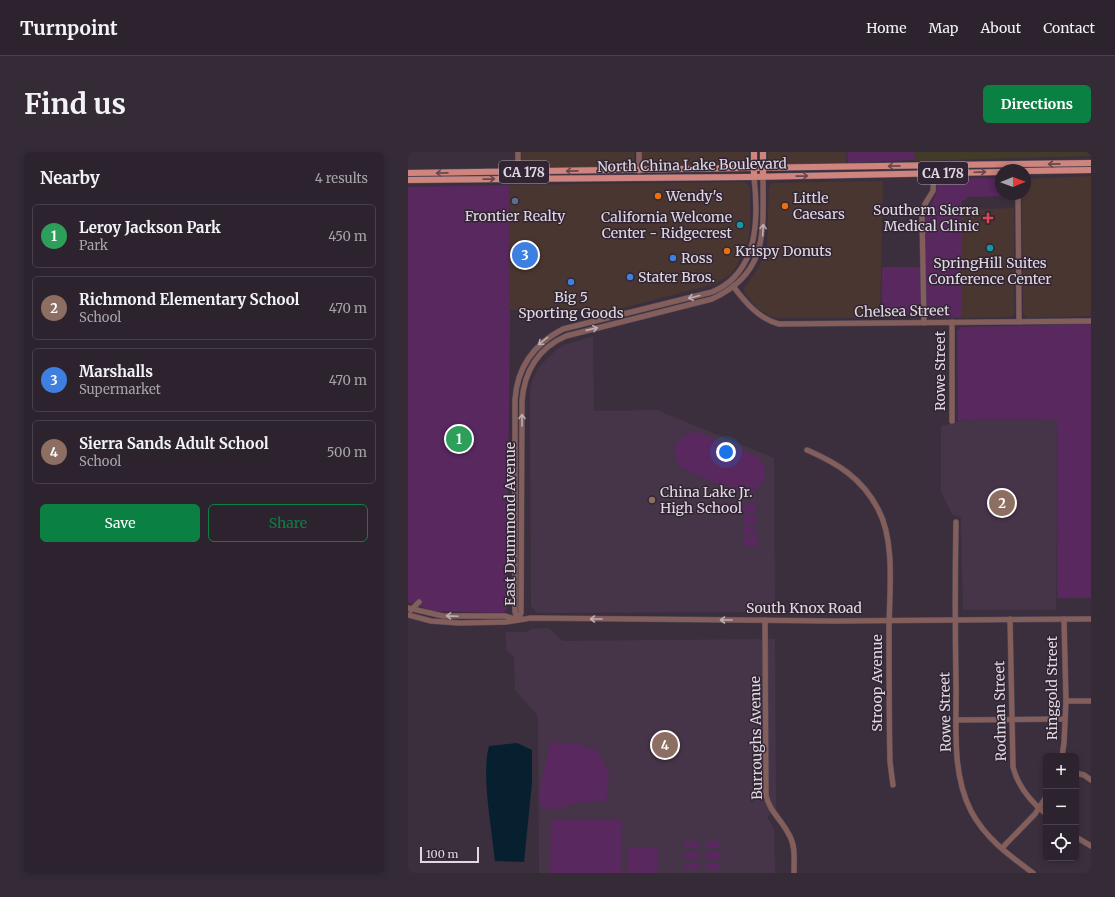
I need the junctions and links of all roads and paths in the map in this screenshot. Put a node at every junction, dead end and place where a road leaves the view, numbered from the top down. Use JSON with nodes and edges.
{"nodes":[{"id":1,"x":518,"y":152,"type":"edge"},
{"id":2,"x":639,"y":152,"type":"edge"},
{"id":3,"x":754,"y":152,"type":"edge"},
{"id":4,"x":763,"y":152,"type":"edge"},
{"id":5,"x":1091,"y":163,"type":"edge"},
{"id":6,"x":933,"y":166,"type":"junction"},
{"id":7,"x":1031,"y":166,"type":"edge"},
{"id":8,"x":995,"y":167,"type":"edge"},
{"id":9,"x":754,"y":169,"type":"junction"},
{"id":10,"x":763,"y":169,"type":"junction"},
{"id":11,"x":1091,"y":170,"type":"edge"},
{"id":12,"x":639,"y":171,"type":"junction"},
{"id":13,"x":1031,"y":171,"type":"edge"},
{"id":14,"x":518,"y":172,"type":"junction"},
{"id":15,"x":995,"y":172,"type":"edge"},
{"id":16,"x":408,"y":173,"type":"edge"},
{"id":17,"x":901,"y":174,"type":"junction"},
{"id":18,"x":934,"y":174,"type":"junction"},
{"id":19,"x":754,"y":177,"type":"junction"},
{"id":20,"x":763,"y":177,"type":"junction"},
{"id":21,"x":518,"y":179,"type":"junction"},
{"id":22,"x":408,"y":180,"type":"edge"},
{"id":23,"x":1018,"y":200,"type":"edge"},
{"id":24,"x":729,"y":282,"type":"junction"},
{"id":25,"x":734,"y":288,"type":"junction"},
{"id":26,"x":1091,"y":321,"type":"edge"},
{"id":27,"x":952,"y":322,"type":"junction"},
{"id":28,"x":1019,"y":322,"type":"junction"},
{"id":29,"x":924,"y":323,"type":"junction"},
{"id":30,"x":952,"y":421,"type":"dead end"},
{"id":31,"x":807,"y":450,"type":"dead end"},
{"id":32,"x":956,"y":522,"type":"dead end"},
{"id":33,"x":419,"y":602,"type":"dead end"},
{"id":34,"x":409,"y":609,"type":"edge"},
{"id":35,"x":408,"y":615,"type":"edge"},
{"id":36,"x":955,"y":619,"type":"junction"},
{"id":37,"x":1010,"y":619,"type":"junction"},
{"id":38,"x":518,"y":620,"type":"junction"},
{"id":39,"x":765,"y":620,"type":"junction"},
{"id":40,"x":889,"y":620,"type":"junction"},
{"id":41,"x":1064,"y":620,"type":"junction"},
{"id":42,"x":1091,"y":620,"type":"edge"},
{"id":43,"x":1066,"y":701,"type":"junction"},
{"id":44,"x":1091,"y":701,"type":"edge"},
{"id":45,"x":1064,"y":719,"type":"junction"},
{"id":46,"x":956,"y":720,"type":"junction"},
{"id":47,"x":1011,"y":720,"type":"junction"},
{"id":48,"x":1062,"y":753,"type":"edge"},
{"id":49,"x":1079,"y":774,"type":"edge"},
{"id":50,"x":1091,"y":780,"type":"edge"},
{"id":51,"x":893,"y":785,"type":"dead end"},
{"id":52,"x":1043,"y":802,"type":"edge"},
{"id":53,"x":1039,"y":809,"type":"junction"},
{"id":54,"x":1043,"y":812,"type":"edge"},
{"id":55,"x":1079,"y":839,"type":"edge"},
{"id":56,"x":1091,"y":846,"type":"edge"},
{"id":57,"x":1002,"y":848,"type":"junction"},
{"id":58,"x":794,"y":873,"type":"edge"},
{"id":59,"x":1033,"y":873,"type":"edge"}],
"edges":[{"from":1,"to":14,"type":"street"},
{"from":2,"to":12,"type":"street"},
{"from":3,"to":9,"type":"main road"},
{"from":4,"to":10,"type":"main road"},
{"from":5,"to":7,"type":"main road","name":"North China Lake Boulevard","number":"CA 178","one_way":true},
{"from":6,"to":8,"type":"main road","name":"North China Lake Boulevard","number":"CA 178"},
{"from":6,"to":10,"type":"main road","name":"North China Lake Boulevard","number":"CA 178","one_way":true},
{"from":6,"to":17,"type":"main road"},
{"from":9,"to":10,"type":"main road","name":"North China Lake Boulevard","number":"CA 178"},
{"from":9,"to":12,"type":"main road","name":"North China Lake Boulevard","number":"CA 178"},
{"from":9,"to":19,"type":"main road"},
{"from":10,"to":20,"type":"main road"},
{"from":11,"to":13,"type":"main road"},
{"from":12,"to":14,"type":"main road","name":"North China Lake Boulevard","number":"CA 178","one_way":true},
{"from":14,"to":16,"type":"main road","name":"North China Lake Boulevard","number":"CA 178","one_way":true},
{"from":14,"to":21,"type":"street"},
{"from":18,"to":15,"type":"main road","name":"North China Lake Boulevard","number":"CA 178","one_way":true},
{"from":17,"to":18,"type":"main road","name":"North China Lake Boulevard","number":"CA 178"},
{"from":20,"to":17,"type":"main road","name":"North China Lake Boulevard","number":"CA 178","one_way":true},
{"from":18,"to":29,"type":"street"},
{"from":19,"to":20,"type":"main road","name":"North China Lake Boulevard","number":"CA 178"},
{"from":19,"to":21,"type":"main road","name":"North China Lake Boulevard","number":"CA 178"},
{"from":19,"to":24,"type":"street","name":"East Drummond Avenue"},
{"from":25,"to":20,"type":"street","name":"East Drummond Avenue","one_way":true},
{"from":22,"to":21,"type":"main road","name":"North China Lake Boulevard","number":"CA 178","one_way":true},
{"from":23,"to":28,"type":"street"},
{"from":24,"to":25,"type":"street","name":"Chelsea Street"},
{"from":24,"to":38,"type":"street","name":"East Drummond Avenue","one_way":true},
{"from":25,"to":29,"type":"street","name":"Chelsea Street"},
{"from":38,"to":25,"type":"street","name":"East Drummond Avenue","one_way":true},
{"from":26,"to":28,"type":"street","name":"Chelsea Street"},
{"from":27,"to":28,"type":"street","name":"Chelsea Street"},
{"from":27,"to":29,"type":"street","name":"Chelsea Street"},
{"from":27,"to":30,"type":"street","name":"Rowe Street"},
{"from":31,"to":40,"type":"street","name":"Stroop Avenue"},
{"from":32,"to":36,"type":"street","name":"Rowe Street"},
{"from":33,"to":34,"type":"street"},
{"from":38,"to":34,"type":"street","one_way":true},
{"from":35,"to":38,"type":"street"},
{"from":36,"to":37,"type":"street","name":"South Knox Road"},
{"from":36,"to":40,"type":"street","name":"South Knox Road"},
{"from":36,"to":46,"type":"street","name":"Rowe Street"},
{"from":37,"to":41,"type":"street","name":"South Knox Road"},
{"from":37,"to":47,"type":"street","name":"Rodman Street"},
{"from":39,"to":38,"type":"street","name":"South Knox Road","one_way":true},
{"from":39,"to":40,"type":"street","name":"South Knox Road"},
{"from":39,"to":58,"type":"street","name":"Burroughs Avenue"},
{"from":40,"to":51,"type":"street","name":"Stroop Avenue"},
{"from":41,"to":42,"type":"street","name":"South Knox Road"},
{"from":41,"to":43,"type":"street","name":"Ringgold Street"},
{"from":43,"to":44,"type":"street"},
{"from":43,"to":45,"type":"street","name":"Ringgold Street"},
{"from":45,"to":47,"type":"street"},
{"from":45,"to":48,"type":"street","name":"Ringgold Street"},
{"from":46,"to":47,"type":"street"},
{"from":46,"to":57,"type":"street","name":"Rowe Street"},
{"from":47,"to":53,"type":"street","name":"Rodman Street"},
{"from":49,"to":50,"type":"street"},
{"from":52,"to":53,"type":"street"},
{"from":53,"to":54,"type":"street","name":"Rodman Street"},
{"from":53,"to":57,"type":"street"},
{"from":55,"to":56,"type":"street"},
{"from":57,"to":59,"type":"street","name":"Rowe Street"}]}
